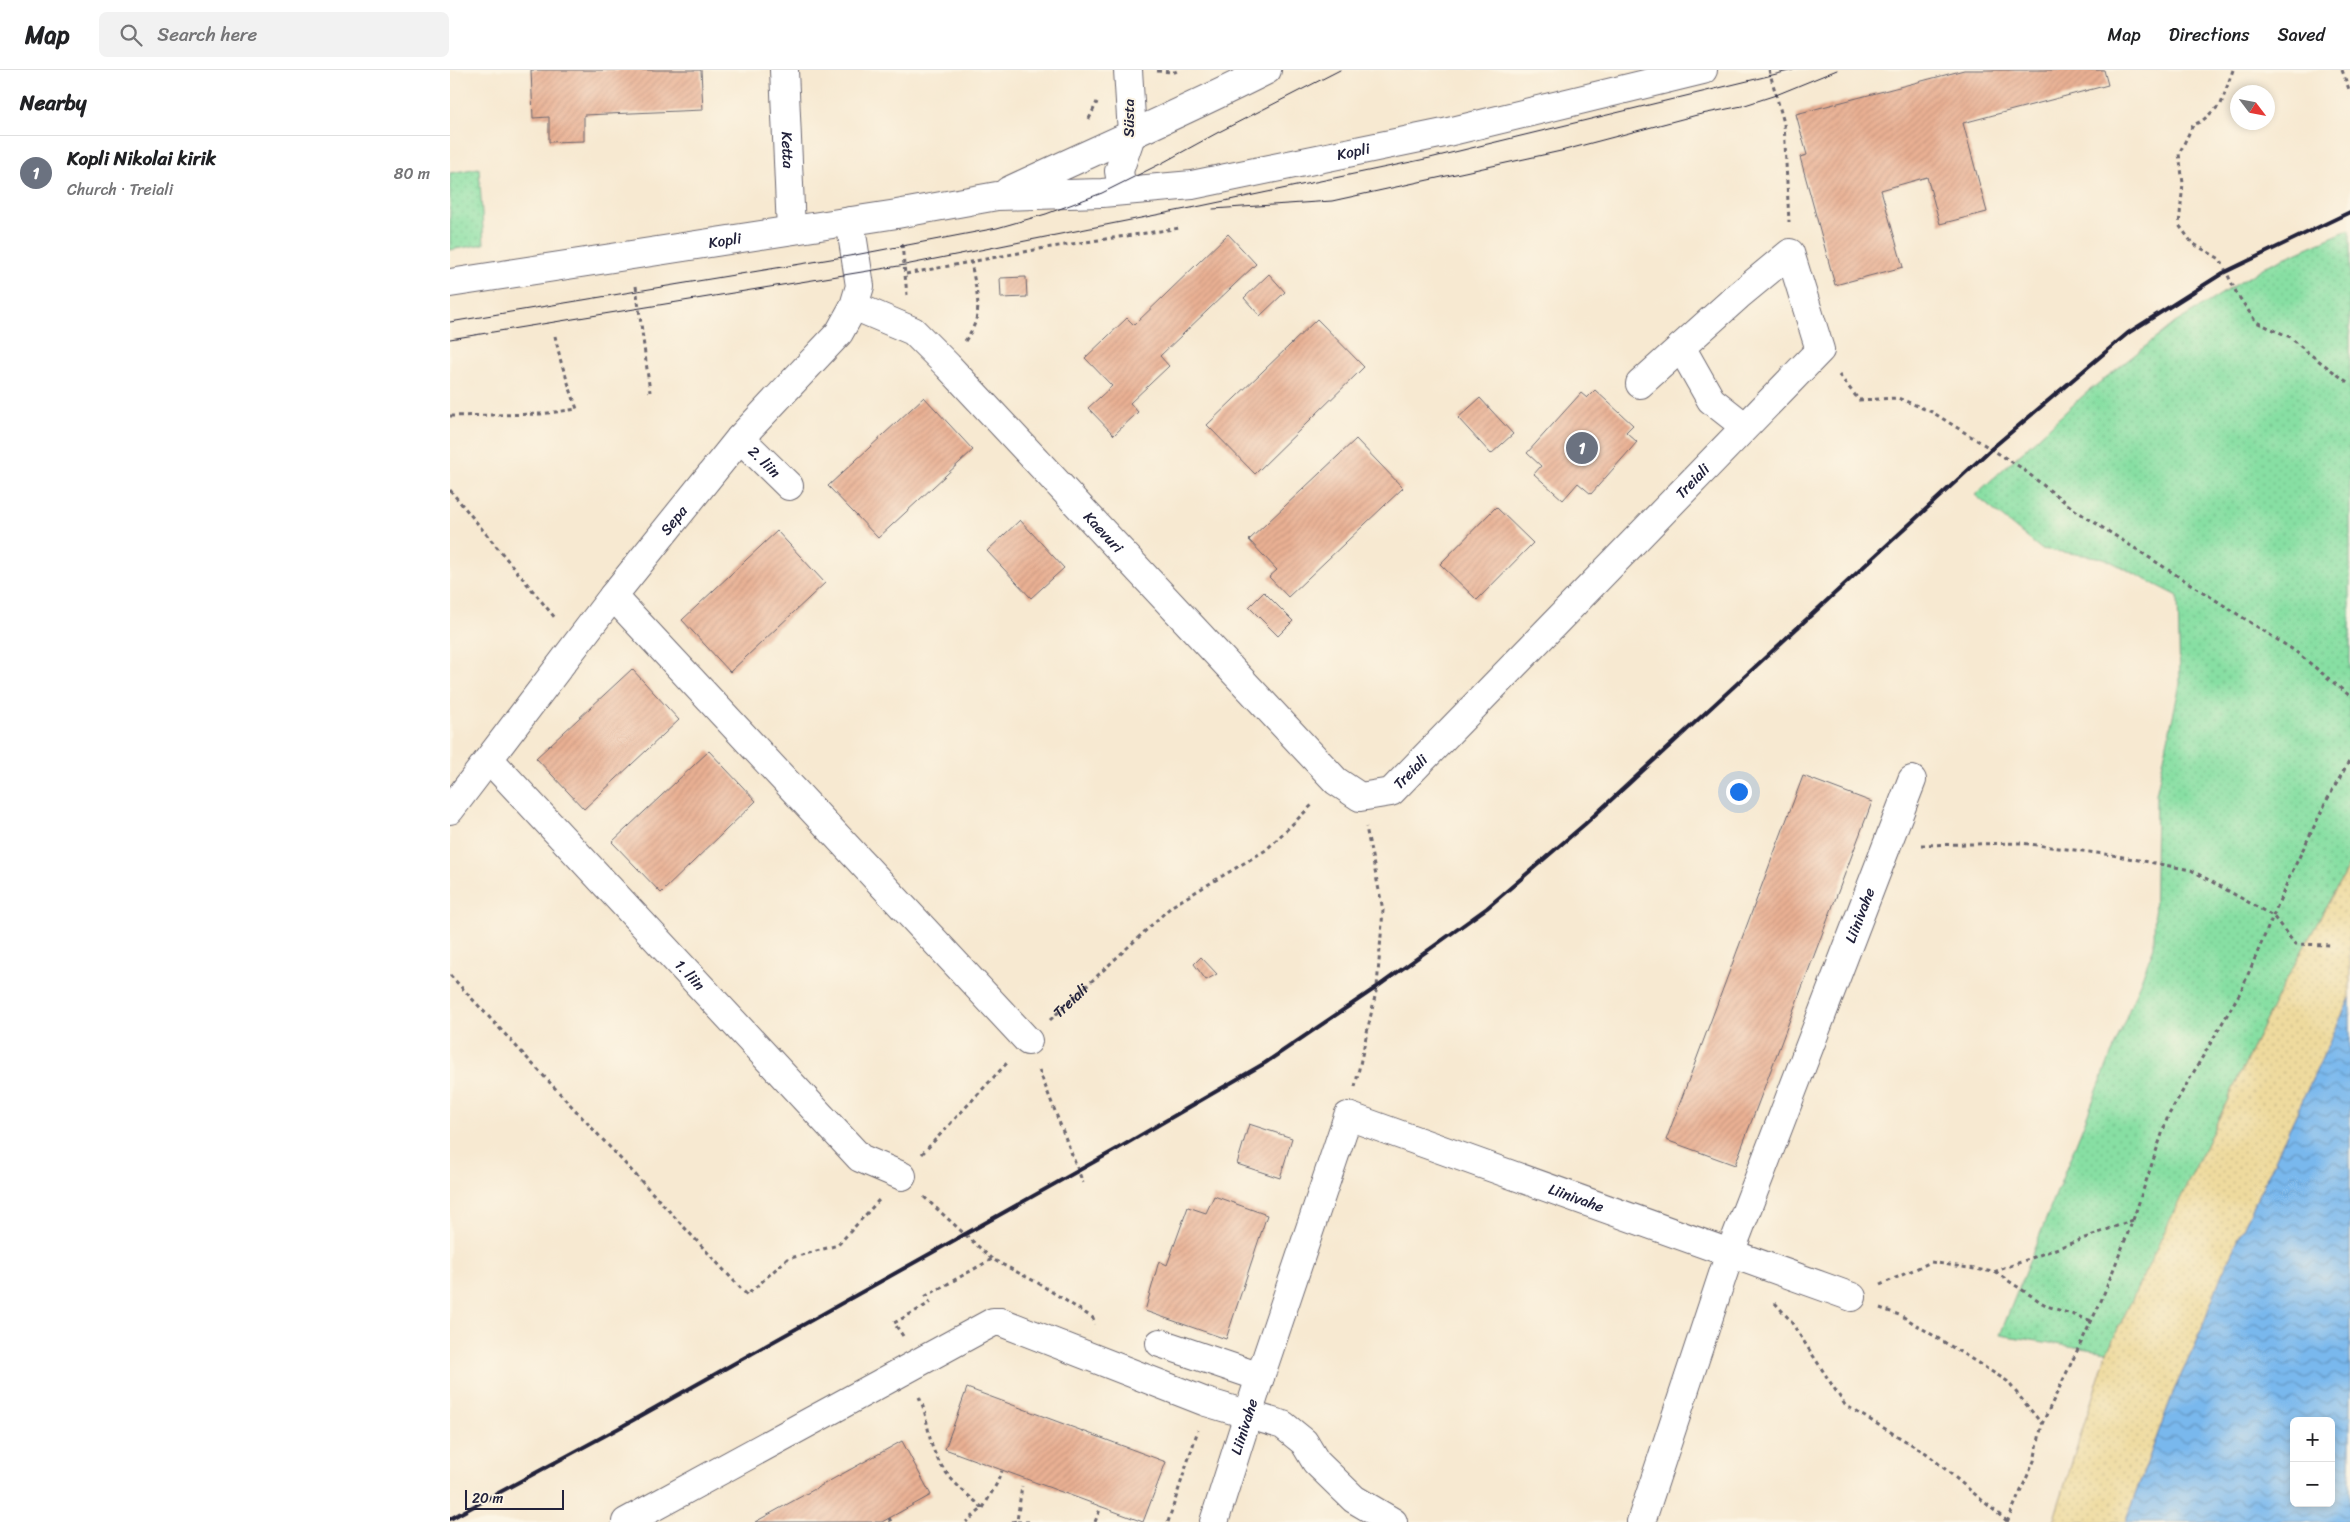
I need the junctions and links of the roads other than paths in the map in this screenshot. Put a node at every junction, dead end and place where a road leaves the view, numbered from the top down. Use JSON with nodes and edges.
{"nodes":[{"id":1,"x":784,"y":70,"type":"edge"},
{"id":2,"x":1267,"y":70,"type":"edge"},
{"id":3,"x":1704,"y":70,"type":"edge"},
{"id":4,"x":1140,"y":71,"type":"edge"},
{"id":5,"x":1132,"y":133,"type":"junction"},
{"id":6,"x":1130,"y":190,"type":"junction"},
{"id":7,"x":997,"y":196,"type":"junction"},
{"id":8,"x":850,"y":221,"type":"junction"},
{"id":9,"x":791,"y":230,"type":"junction"},
{"id":10,"x":450,"y":283,"type":"edge"},
{"id":11,"x":854,"y":306,"type":"junction"},
{"id":12,"x":1681,"y":347,"type":"junction"},
{"id":13,"x":1640,"y":384,"type":"dead end"},
{"id":14,"x":1744,"y":426,"type":"junction"},
{"id":15,"x":740,"y":438,"type":"junction"},
{"id":16,"x":789,"y":486,"type":"dead end"},
{"id":17,"x":614,"y":596,"type":"junction"},
{"id":18,"x":490,"y":759,"type":"junction"},
{"id":19,"x":1912,"y":780,"type":"dead end"},
{"id":20,"x":1360,"y":797,"type":"joint"},
{"id":21,"x":450,"y":810,"type":"edge"},
{"id":22,"x":1028,"y":1041,"type":"road end"},
{"id":23,"x":902,"y":1176,"type":"road end"},
{"id":24,"x":1730,"y":1253,"type":"junction"},
{"id":25,"x":1852,"y":1298,"type":"road end"},
{"id":26,"x":1160,"y":1343,"type":"dead end"},
{"id":27,"x":1260,"y":1377,"type":"junction"},
{"id":28,"x":1249,"y":1414,"type":"junction"},
{"id":29,"x":626,"y":1522,"type":"edge"},
{"id":30,"x":1214,"y":1522,"type":"edge"},
{"id":31,"x":1393,"y":1522,"type":"edge"},
{"id":32,"x":1642,"y":1522,"type":"edge"}],
"edges":[{"from":1,"to":9,"type":"street","name":"Ketta"},
{"from":2,"to":5,"type":"street","name":"Kopli"},
{"from":3,"to":6,"type":"street","name":"Kopli"},
{"from":4,"to":5,"type":"street","name":"Süsta"},
{"from":5,"to":6,"type":"street","name":"Süsta"},
{"from":5,"to":7,"type":"street","name":"Kopli"},
{"from":6,"to":7,"type":"street","name":"Kopli"},
{"from":7,"to":8,"type":"street","name":"Kopli"},
{"from":8,"to":9,"type":"street","name":"Kopli"},
{"from":8,"to":11,"type":"street","name":"Sepa"},
{"from":9,"to":10,"type":"street","name":"Kopli"},
{"from":11,"to":15,"type":"street","name":"Sepa"},
{"from":11,"to":20,"type":"street","name":"Kaevuri"},
{"from":12,"to":13,"type":"street"},
{"from":12,"to":14,"type":"street"},
{"from":12,"to":14,"type":"street","name":"Treiali"},
{"from":14,"to":20,"type":"street","name":"Treiali"},
{"from":15,"to":16,"type":"street","name":"2. liin"},
{"from":15,"to":17,"type":"street","name":"Sepa"},
{"from":17,"to":18,"type":"street","name":"Sepa"},
{"from":17,"to":22,"type":"street"},
{"from":18,"to":21,"type":"street","name":"Sepa"},
{"from":18,"to":23,"type":"street","name":"1. liin"},
{"from":19,"to":24,"type":"street","name":"Liinivahe"},
{"from":24,"to":25,"type":"street"},
{"from":24,"to":27,"type":"street","name":"Liinivahe"},
{"from":24,"to":32,"type":"street"},
{"from":26,"to":27,"type":"street"},
{"from":27,"to":28,"type":"street","name":"Liinivahe"},
{"from":28,"to":29,"type":"street"},
{"from":28,"to":30,"type":"street","name":"Liinivahe"},
{"from":28,"to":31,"type":"street"}]}
